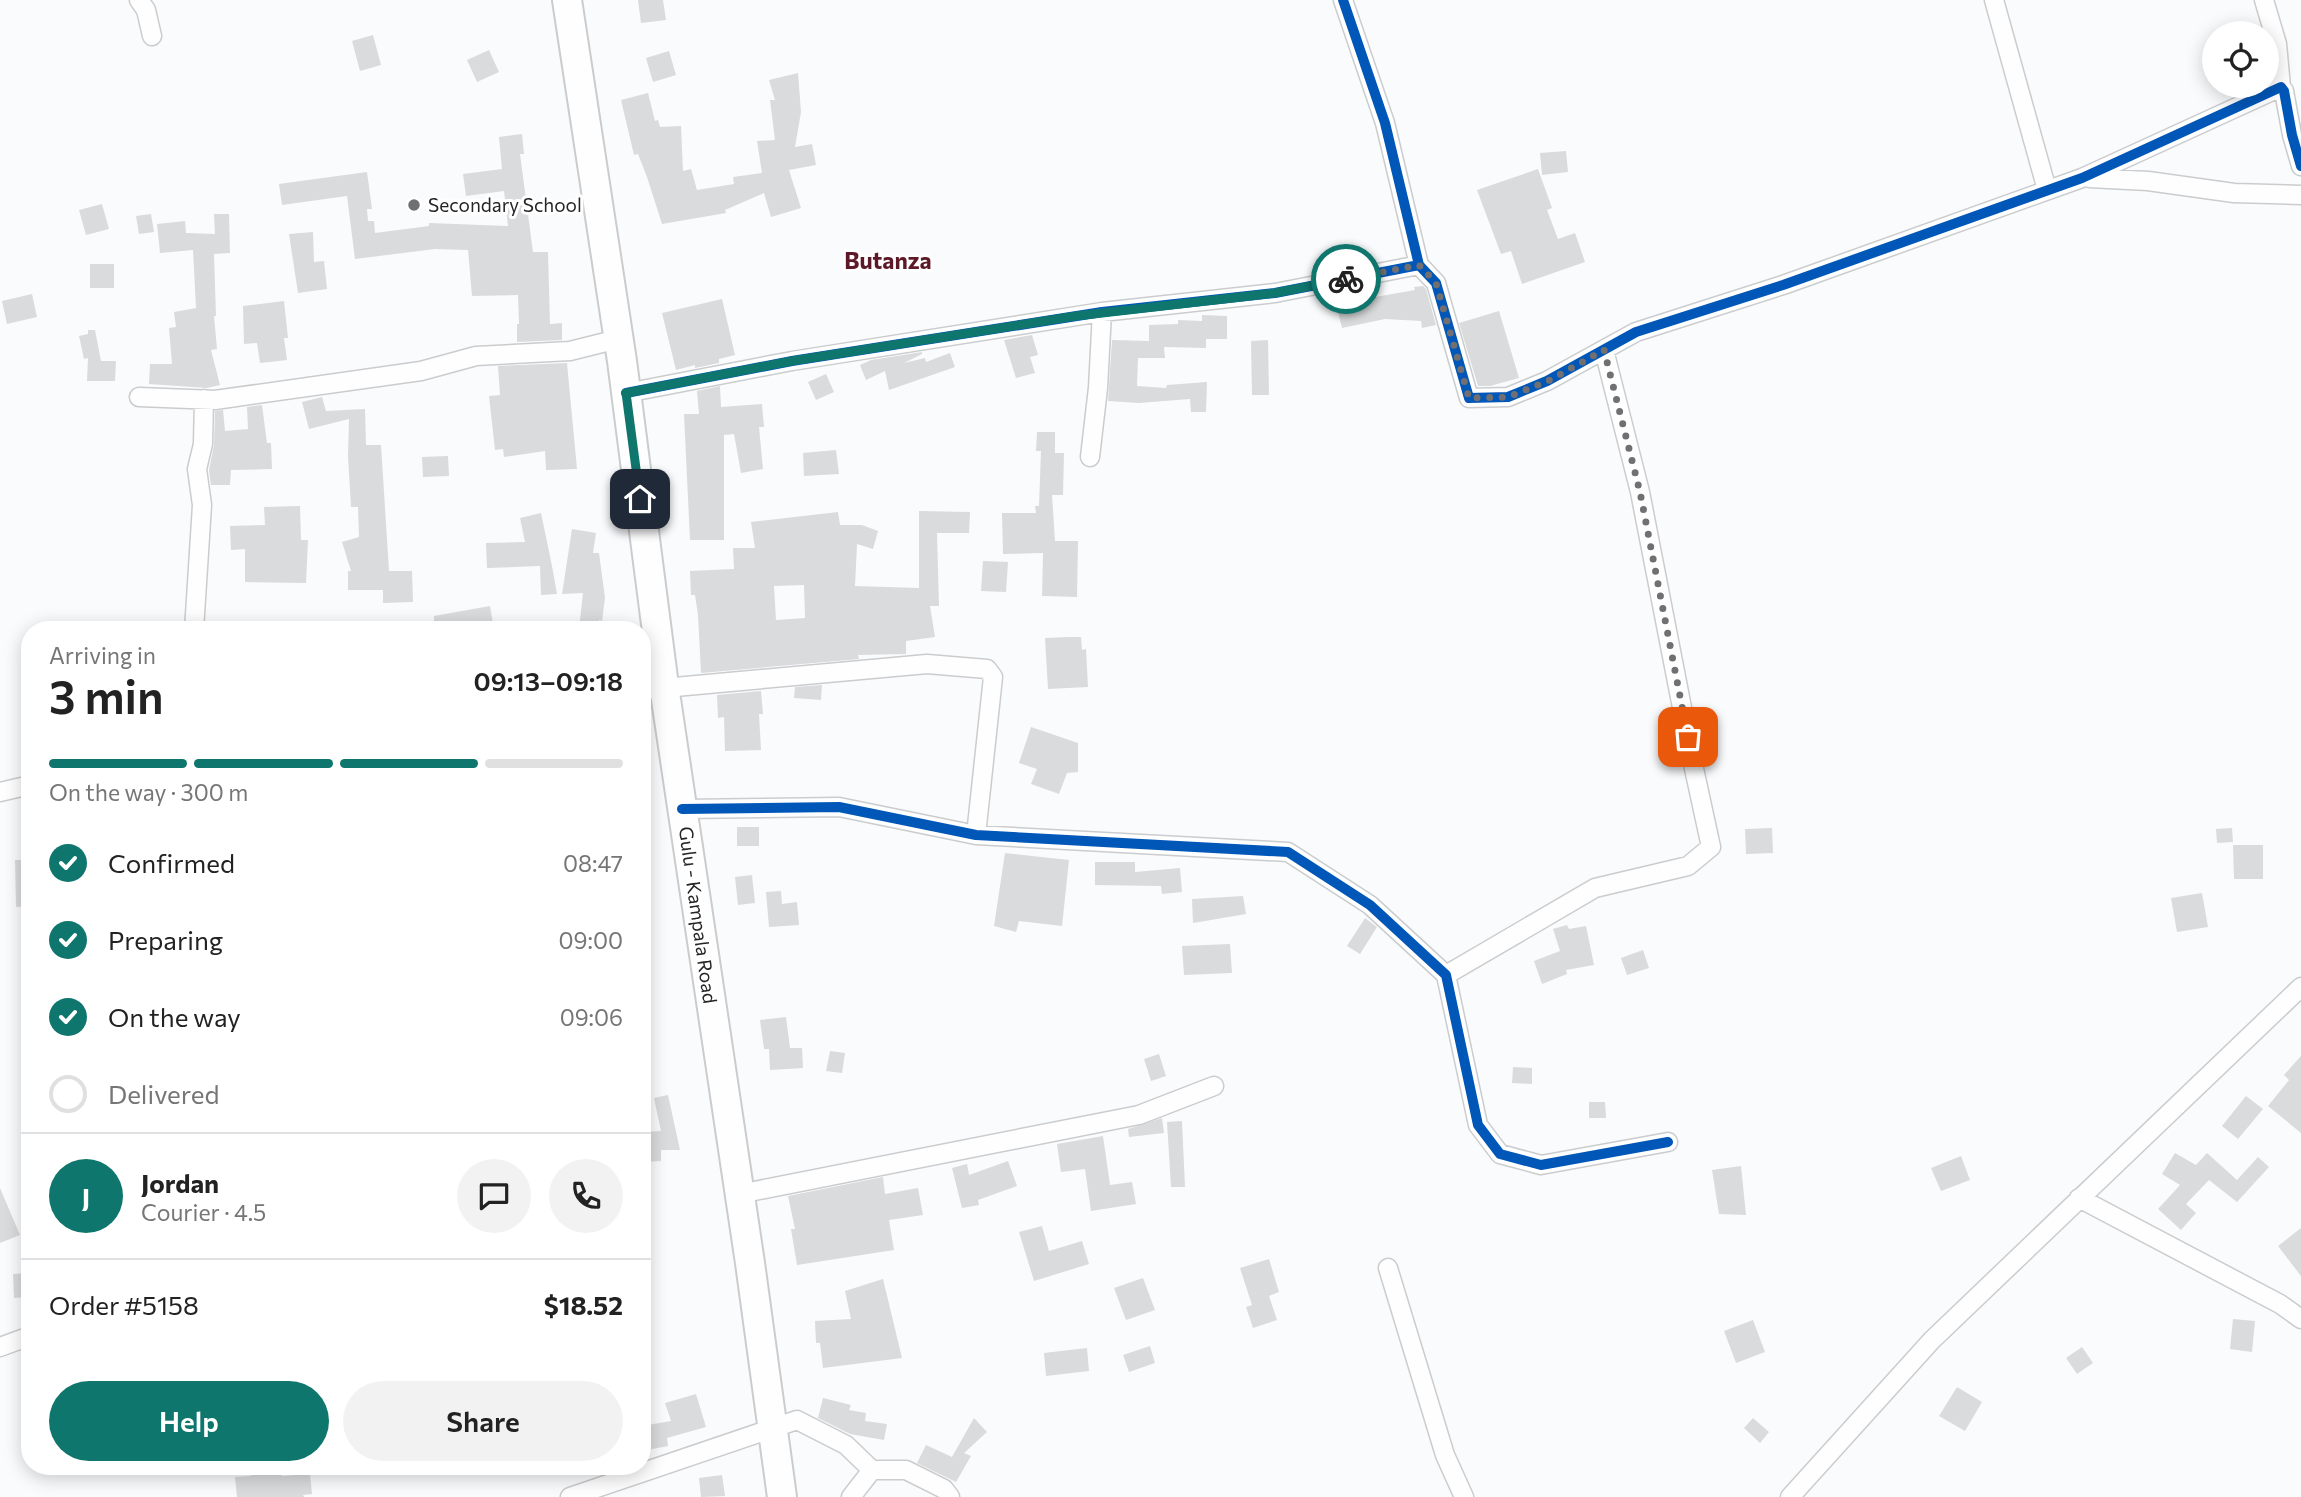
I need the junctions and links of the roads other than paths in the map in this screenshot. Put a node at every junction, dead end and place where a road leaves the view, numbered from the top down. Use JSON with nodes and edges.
{"nodes":[{"id":1,"x":139,"y":0,"type":"edge"},
{"id":2,"x":567,"y":0,"type":"edge"},
{"id":3,"x":1343,"y":0,"type":"edge"},
{"id":4,"x":1994,"y":0,"type":"edge"},
{"id":5,"x":2264,"y":0,"type":"edge"},
{"id":6,"x":152,"y":36,"type":"dead end"},
{"id":7,"x":2281,"y":87,"type":"junction"},
{"id":8,"x":2301,"y":166,"type":"edge"},
{"id":9,"x":2082,"y":178,"type":"junction"},
{"id":10,"x":2298,"y":189,"type":"edge"},
{"id":11,"x":2048,"y":190,"type":"junction"},
{"id":12,"x":1419,"y":265,"type":"junction"},
{"id":13,"x":1102,"y":312,"type":"junction"},
{"id":14,"x":618,"y":339,"type":"junction"},
{"id":15,"x":1604,"y":350,"type":"junction"},
{"id":16,"x":626,"y":393,"type":"junction"},
{"id":17,"x":139,"y":397,"type":"dead end"},
{"id":18,"x":204,"y":399,"type":"junction"},
{"id":19,"x":1090,"y":457,"type":"dead end"},
{"id":20,"x":195,"y":621,"type":"edge"},
{"id":21,"x":647,"y":621,"type":"edge"},
{"id":22,"x":651,"y":666,"type":"edge"},
{"id":23,"x":653,"y":688,"type":"edge"},
{"id":24,"x":21,"y":787,"type":"edge"},
{"id":25,"x":0,"y":792,"type":"edge"},
{"id":26,"x":682,"y":808,"type":"junction"},
{"id":27,"x":976,"y":835,"type":"junction"},
{"id":28,"x":1446,"y":975,"type":"junction"},
{"id":29,"x":2301,"y":987,"type":"edge"},
{"id":30,"x":1214,"y":1086,"type":"dead end"},
{"id":31,"x":1668,"y":1142,"type":"dead end"},
{"id":32,"x":739,"y":1194,"type":"junction"},
{"id":33,"x":2079,"y":1198,"type":"junction"},
{"id":34,"x":1388,"y":1268,"type":"dead end"},
{"id":35,"x":2301,"y":1319,"type":"edge"},
{"id":36,"x":21,"y":1339,"type":"edge"},
{"id":37,"x":0,"y":1347,"type":"edge"},
{"id":38,"x":772,"y":1427,"type":"junction"},
{"id":39,"x":651,"y":1469,"type":"edge"},
{"id":40,"x":872,"y":1470,"type":"junction"},
{"id":41,"x":633,"y":1475,"type":"edge"},
{"id":42,"x":570,"y":1497,"type":"edge"},
{"id":43,"x":782,"y":1497,"type":"edge"},
{"id":44,"x":851,"y":1497,"type":"edge"},
{"id":45,"x":950,"y":1497,"type":"edge"},
{"id":46,"x":1464,"y":1497,"type":"edge"},
{"id":47,"x":1790,"y":1497,"type":"edge"}],
"edges":[{"from":1,"to":6,"type":"street"},
{"from":2,"to":14,"type":"main road","name":"Gulu - Kampala Road"},
{"from":3,"to":12,"type":"street"},
{"from":4,"to":11,"type":"street"},
{"from":5,"to":7,"type":"street"},
{"from":7,"to":8,"type":"street"},
{"from":7,"to":9,"type":"street"},
{"from":9,"to":10,"type":"street"},
{"from":9,"to":11,"type":"street"},
{"from":11,"to":15,"type":"street"},
{"from":12,"to":13,"type":"street"},
{"from":12,"to":15,"type":"street"},
{"from":13,"to":16,"type":"street"},
{"from":13,"to":19,"type":"street"},
{"from":14,"to":16,"type":"main road","name":"Gulu - Kampala Road"},
{"from":14,"to":18,"type":"street"},
{"from":15,"to":28,"type":"street"},
{"from":16,"to":21,"type":"main road","name":"Gulu - Kampala Road"},
{"from":17,"to":18,"type":"street"},
{"from":18,"to":20,"type":"street"},
{"from":22,"to":23,"type":"main road","name":"Gulu - Kampala Road"},
{"from":23,"to":26,"type":"main road","name":"Gulu - Kampala Road"},
{"from":23,"to":27,"type":"street"},
{"from":24,"to":25,"type":"street"},
{"from":26,"to":27,"type":"street"},
{"from":26,"to":32,"type":"main road","name":"Gulu - Kampala Road"},
{"from":27,"to":28,"type":"street"},
{"from":28,"to":31,"type":"street"},
{"from":29,"to":33,"type":"street"},
{"from":30,"to":32,"type":"street"},
{"from":32,"to":38,"type":"main road","name":"Gulu - Kampala Road"},
{"from":33,"to":35,"type":"street"},
{"from":33,"to":47,"type":"street"},
{"from":34,"to":46,"type":"street"},
{"from":36,"to":37,"type":"street"},
{"from":38,"to":39,"type":"street"},
{"from":38,"to":40,"type":"street"},
{"from":38,"to":43,"type":"main road","name":"Gulu - Kampala Road"},
{"from":40,"to":44,"type":"street"},
{"from":40,"to":45,"type":"street"},
{"from":41,"to":42,"type":"street"}]}
